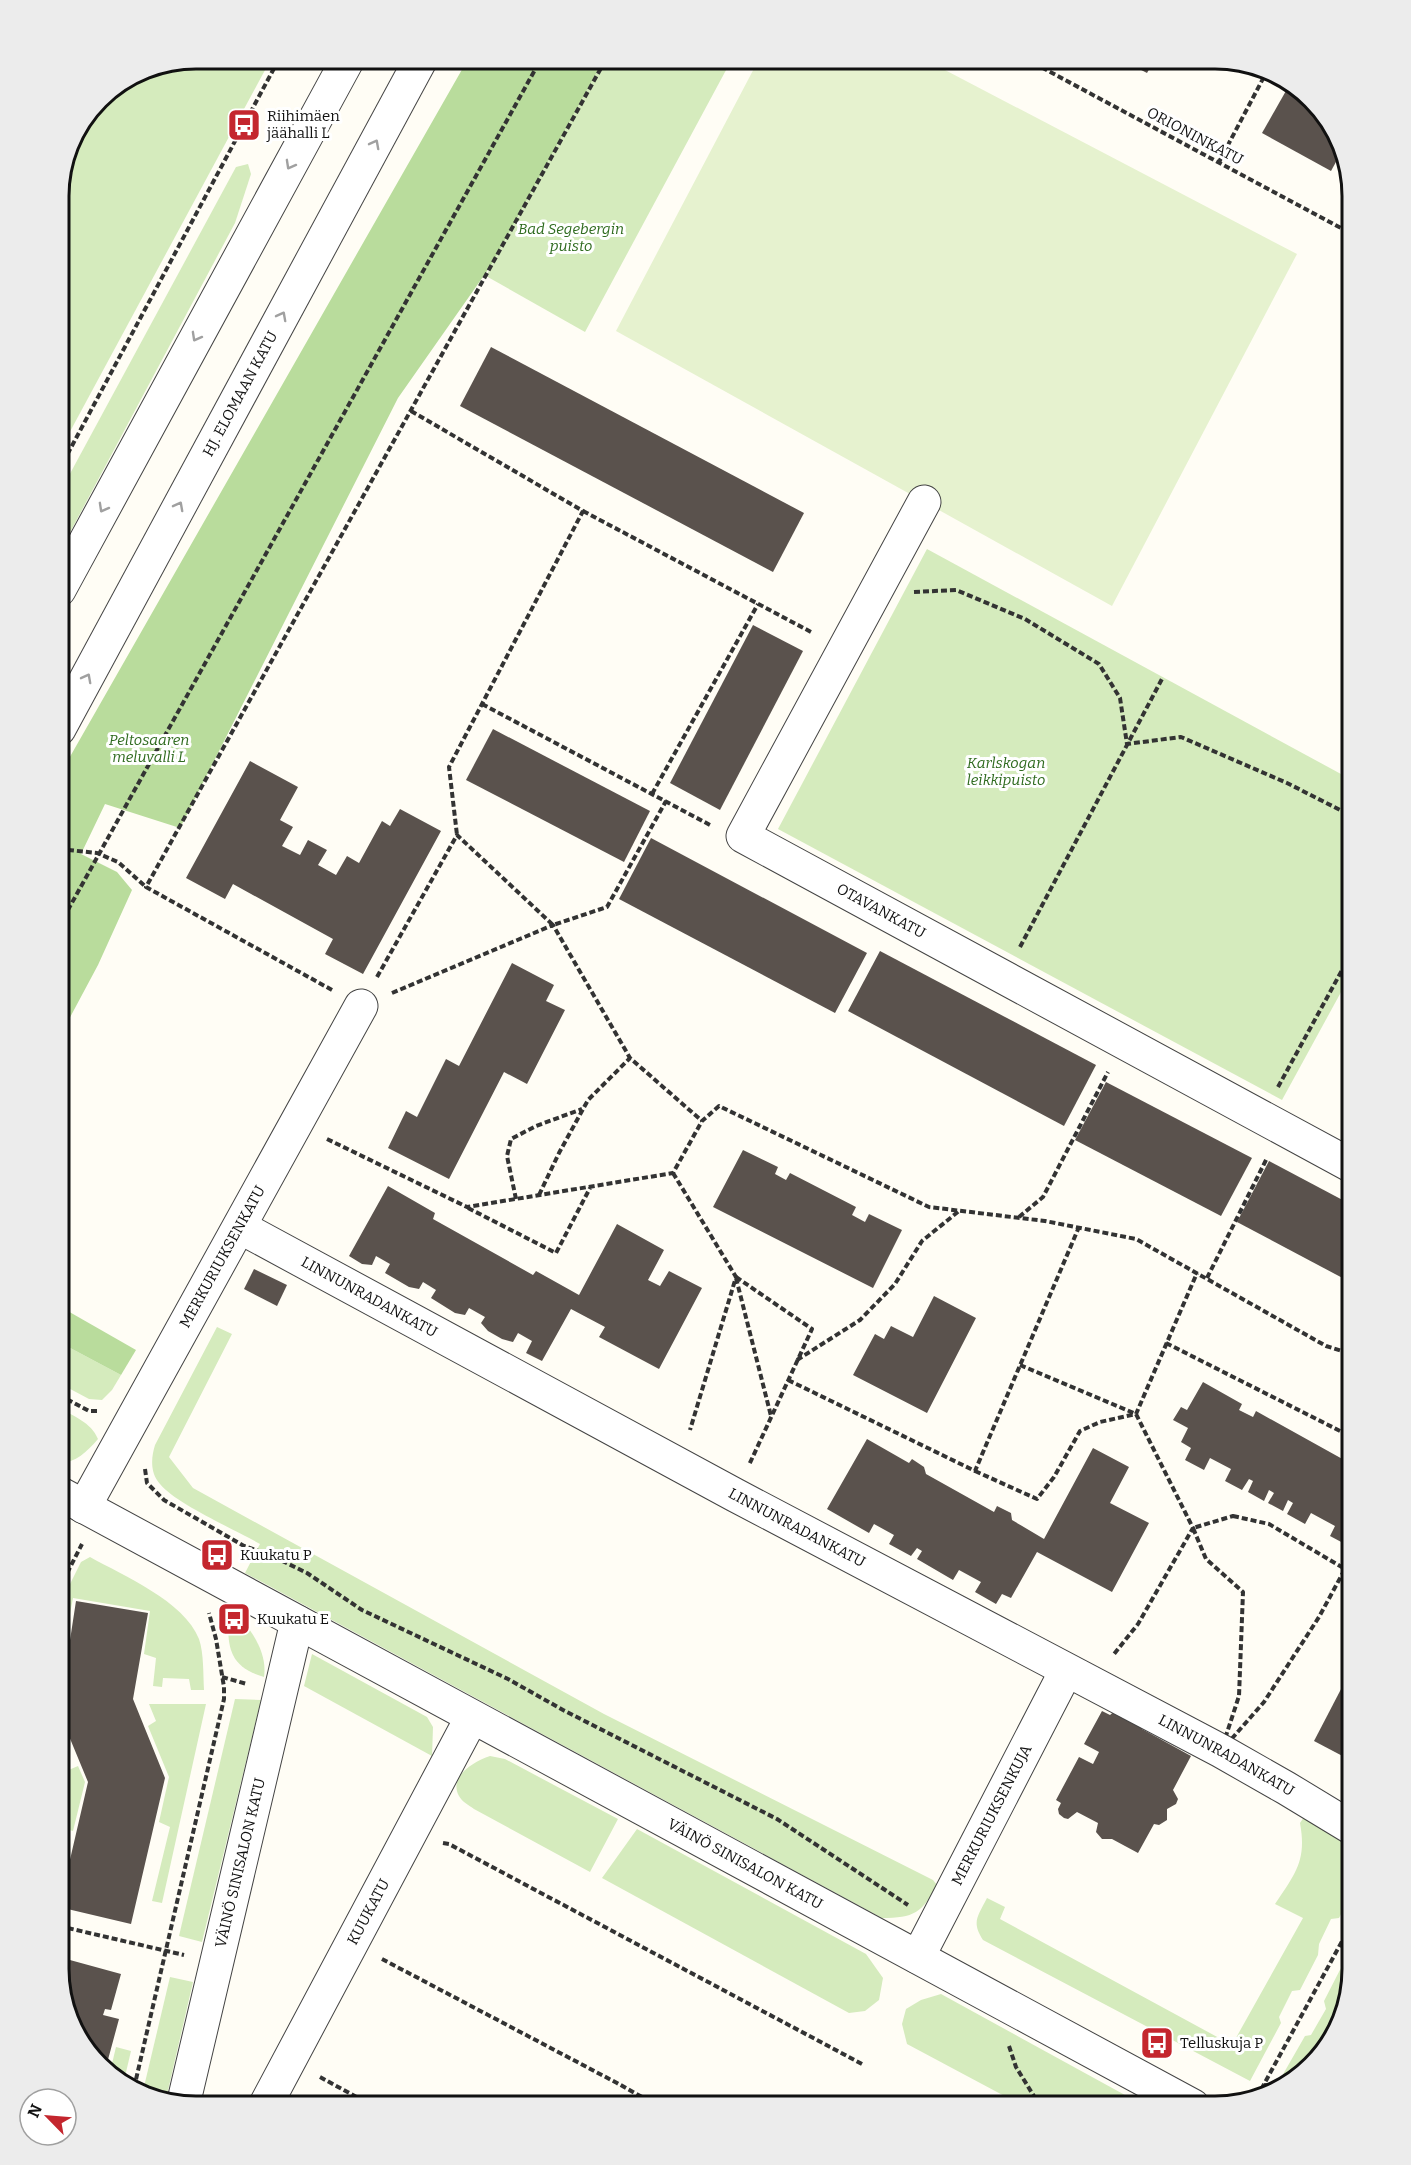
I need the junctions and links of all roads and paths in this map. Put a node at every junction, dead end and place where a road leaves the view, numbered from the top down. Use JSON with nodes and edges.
{"nodes":[{"id":1,"x":273,"y":69,"type":"edge"},
{"id":2,"x":342,"y":69,"type":"edge"},
{"id":3,"x":415,"y":69,"type":"edge"},
{"id":4,"x":535,"y":69,"type":"edge"},
{"id":5,"x":600,"y":69,"type":"edge"},
{"id":6,"x":1045,"y":69,"type":"edge"},
{"id":7,"x":1263,"y":79,"type":"edge"},
{"id":8,"x":1219,"y":162,"type":"junction"},
{"id":9,"x":1342,"y":228,"type":"edge"},
{"id":10,"x":411,"y":411,"type":"junction"},
{"id":11,"x":69,"y":451,"type":"edge"},
{"id":12,"x":924,"y":502,"type":"dead end"},
{"id":13,"x":583,"y":511,"type":"junction"},
{"id":14,"x":69,"y":572,"type":"edge"},
{"id":15,"x":875,"y":594,"type":"junction"},
{"id":16,"x":758,"y":604,"type":"junction"},
{"id":17,"x":844,"y":650,"type":"junction"},
{"id":18,"x":1163,"y":677,"type":"dead end"},
{"id":19,"x":482,"y":704,"type":"junction"},
{"id":20,"x":69,"y":710,"type":"edge"},
{"id":21,"x":1127,"y":744,"type":"junction"},
{"id":22,"x":652,"y":794,"type":"junction"},
{"id":23,"x":666,"y":801,"type":"junction"},
{"id":24,"x":1342,"y":810,"type":"edge"},
{"id":25,"x":457,"y":835,"type":"junction"},
{"id":26,"x":743,"y":836,"type":"junction"},
{"id":27,"x":69,"y":850,"type":"edge"},
{"id":28,"x":97,"y":853,"type":"junction"},
{"id":29,"x":146,"y":887,"type":"junction"},
{"id":30,"x":69,"y":907,"type":"edge"},
{"id":31,"x":553,"y":925,"type":"junction"},
{"id":32,"x":1342,"y":975,"type":"edge"},
{"id":33,"x":1004,"y":977,"type":"junction"},
{"id":34,"x":361,"y":1006,"type":"junction"},
{"id":35,"x":1124,"y":1042,"type":"junction"},
{"id":36,"x":630,"y":1058,"type":"junction"},
{"id":37,"x":583,"y":1109,"type":"junction"},
{"id":38,"x":702,"y":1121,"type":"junction"},
{"id":39,"x":1272,"y":1122,"type":"junction"},
{"id":40,"x":296,"y":1124,"type":"junction"},
{"id":41,"x":1342,"y":1160,"type":"edge"},
{"id":42,"x":673,"y":1173,"type":"junction"},
{"id":43,"x":590,"y":1187,"type":"junction"},
{"id":44,"x":539,"y":1195,"type":"junction"},
{"id":45,"x":516,"y":1199,"type":"junction"},
{"id":46,"x":467,"y":1207,"type":"junction"},
{"id":47,"x":959,"y":1210,"type":"junction"},
{"id":48,"x":1018,"y":1218,"type":"junction"},
{"id":49,"x":240,"y":1227,"type":"junction"},
{"id":50,"x":1078,"y":1227,"type":"junction"},
{"id":51,"x":1197,"y":1273,"type":"junction"},
{"id":52,"x":736,"y":1278,"type":"junction"},
{"id":53,"x":1207,"y":1278,"type":"junction"},
{"id":54,"x":1166,"y":1343,"type":"junction"},
{"id":55,"x":1342,"y":1351,"type":"edge"},
{"id":56,"x":797,"y":1360,"type":"junction"},
{"id":57,"x":1020,"y":1365,"type":"junction"},
{"id":58,"x":788,"y":1380,"type":"junction"},
{"id":59,"x":1136,"y":1414,"type":"junction"},
{"id":60,"x":771,"y":1416,"type":"junction"},
{"id":61,"x":1342,"y":1431,"type":"edge"},
{"id":62,"x":144,"y":1464,"type":"dead end"},
{"id":63,"x":680,"y":1466,"type":"junction"},
{"id":64,"x":975,"y":1471,"type":"junction"},
{"id":65,"x":735,"y":1495,"type":"junction"},
{"id":66,"x":71,"y":1500,"type":"edge"},
{"id":67,"x":1193,"y":1528,"type":"junction"},
{"id":68,"x":82,"y":1544,"type":"dead end"},
{"id":69,"x":244,"y":1546,"type":"junction"},
{"id":70,"x":1342,"y":1567,"type":"edge"},
{"id":71,"x":69,"y":1568,"type":"edge"},
{"id":72,"x":1342,"y":1575,"type":"edge"},
{"id":73,"x":225,"y":1583,"type":"junction"},
{"id":74,"x":297,"y":1622,"type":"junction"},
{"id":75,"x":1079,"y":1677,"type":"junction"},
{"id":76,"x":472,"y":1717,"type":"junction"},
{"id":77,"x":1221,"y":1751,"type":"junction"},
{"id":78,"x":1342,"y":1822,"type":"edge"},
{"id":79,"x":438,"y":1842,"type":"dead end"},
{"id":80,"x":935,"y":1923,"type":"junction"},
{"id":81,"x":69,"y":1929,"type":"edge"},
{"id":82,"x":1342,"y":1943,"type":"edge"},
{"id":83,"x":166,"y":1951,"type":"junction"},
{"id":84,"x":918,"y":1957,"type":"junction"},
{"id":85,"x":381,"y":1958,"type":"dead end"},
{"id":86,"x":993,"y":1997,"type":"junction"},
{"id":87,"x":862,"y":2064,"type":"dead end"},
{"id":88,"x":318,"y":2076,"type":"dead end"},
{"id":89,"x":136,"y":2081,"type":"edge"},
{"id":90,"x":1264,"y":2085,"type":"edge"},
{"id":91,"x":185,"y":2096,"type":"edge"},
{"id":92,"x":270,"y":2096,"type":"edge"},
{"id":93,"x":355,"y":2096,"type":"edge"},
{"id":94,"x":640,"y":2096,"type":"edge"},
{"id":95,"x":1034,"y":2096,"type":"edge"},
{"id":96,"x":1175,"y":2096,"type":"edge"}],
"edges":[{"from":1,"to":11,"type":"path"},
{"from":2,"to":14,"type":"street","one_way":true},
{"from":20,"to":3,"type":"street","name":"HJ. ELOMAAN KATU","one_way":true},
{"from":4,"to":28,"type":"path"},
{"from":5,"to":10,"type":"path"},
{"from":6,"to":8,"type":"path","name":"ORIONINKATU"},
{"from":7,"to":8,"type":"path"},
{"from":8,"to":9,"type":"path","name":"ORIONINKATU"},
{"from":10,"to":13,"type":"path"},
{"from":10,"to":29,"type":"path"},
{"from":12,"to":15,"type":"street"},
{"from":13,"to":16,"type":"path"},
{"from":13,"to":19,"type":"path"},
{"from":15,"to":17,"type":"street"},
{"from":15,"to":21,"type":"path"},
{"from":16,"to":17,"type":"path"},
{"from":16,"to":22,"type":"path"},
{"from":17,"to":26,"type":"street"},
{"from":18,"to":21,"type":"path"},
{"from":19,"to":22,"type":"path"},
{"from":19,"to":25,"type":"path"},
{"from":21,"to":24,"type":"path"},
{"from":21,"to":33,"type":"path"},
{"from":22,"to":23,"type":"path"},
{"from":23,"to":26,"type":"path"},
{"from":23,"to":31,"type":"path"},
{"from":25,"to":31,"type":"path"},
{"from":25,"to":34,"type":"path"},
{"from":26,"to":33,"type":"street","name":"OTAVANKATU"},
{"from":27,"to":28,"type":"path"},
{"from":28,"to":29,"type":"path"},
{"from":28,"to":30,"type":"path"},
{"from":29,"to":34,"type":"path"},
{"from":31,"to":34,"type":"path"},
{"from":31,"to":36,"type":"path"},
{"from":32,"to":39,"type":"path"},
{"from":33,"to":35,"type":"street","name":"OTAVANKATU"},
{"from":34,"to":40,"type":"street","name":"MERKURIUKSENKATU"},
{"from":35,"to":39,"type":"street","name":"OTAVANKATU"},
{"from":35,"to":48,"type":"path"},
{"from":36,"to":37,"type":"path"},
{"from":36,"to":38,"type":"path"},
{"from":37,"to":44,"type":"path"},
{"from":37,"to":45,"type":"path"},
{"from":38,"to":42,"type":"path"},
{"from":38,"to":47,"type":"path"},
{"from":39,"to":41,"type":"street","name":"OTAVANKATU"},
{"from":39,"to":53,"type":"path"},
{"from":40,"to":46,"type":"path"},
{"from":40,"to":49,"type":"street","name":"MERKURIUKSENKATU"},
{"from":42,"to":43,"type":"path"},
{"from":42,"to":52,"type":"path"},
{"from":43,"to":44,"type":"path"},
{"from":43,"to":46,"type":"path"},
{"from":44,"to":45,"type":"path"},
{"from":45,"to":46,"type":"path"},
{"from":47,"to":48,"type":"path"},
{"from":47,"to":56,"type":"path"},
{"from":48,"to":50,"type":"path"},
{"from":49,"to":63,"type":"street","name":"LINNUNRADANKATU"},
{"from":49,"to":66,"type":"street","name":"MERKURIUKSENKATU"},
{"from":50,"to":51,"type":"path"},
{"from":50,"to":57,"type":"path"},
{"from":51,"to":53,"type":"path"},
{"from":51,"to":54,"type":"path"},
{"from":52,"to":56,"type":"path"},
{"from":52,"to":60,"type":"path"},
{"from":52,"to":63,"type":"path"},
{"from":53,"to":55,"type":"path"},
{"from":54,"to":59,"type":"path"},
{"from":54,"to":61,"type":"path"},
{"from":56,"to":58,"type":"path"},
{"from":57,"to":59,"type":"path"},
{"from":57,"to":64,"type":"path"},
{"from":58,"to":60,"type":"path"},
{"from":58,"to":64,"type":"path"},
{"from":59,"to":64,"type":"path"},
{"from":59,"to":67,"type":"path"},
{"from":60,"to":65,"type":"path"},
{"from":62,"to":69,"type":"path"},
{"from":63,"to":65,"type":"street","name":"LINNUNRADANKATU"},
{"from":65,"to":75,"type":"street","name":"LINNUNRADANKATU"},
{"from":66,"to":73,"type":"street","name":"VÄINÖ SINISALON KATU"},
{"from":67,"to":70,"type":"path"},
{"from":67,"to":75,"type":"path"},
{"from":67,"to":77,"type":"path"},
{"from":68,"to":71,"type":"path"},
{"from":69,"to":73,"type":"path"},
{"from":69,"to":80,"type":"path"},
{"from":72,"to":77,"type":"path"},
{"from":73,"to":74,"type":"street","name":"VÄINÖ SINISALON KATU"},
{"from":73,"to":83,"type":"path"},
{"from":74,"to":76,"type":"street","name":"VÄINÖ SINISALON KATU"},
{"from":74,"to":91,"type":"street","name":"VÄINÖ SINISALON KATU"},
{"from":75,"to":77,"type":"street","name":"LINNUNRADANKATU"},
{"from":75,"to":80,"type":"street","name":"MERKURIUKSENKUJA"},
{"from":76,"to":84,"type":"street","name":"VÄINÖ SINISALON KATU"},
{"from":76,"to":92,"type":"street","name":"KUUKATU"},
{"from":77,"to":78,"type":"street","name":"LINNUNRADANKATU"},
{"from":79,"to":87,"type":"path"},
{"from":80,"to":84,"type":"street","name":"MERKURIUKSENKUJA"},
{"from":81,"to":83,"type":"path"},
{"from":82,"to":90,"type":"path"},
{"from":83,"to":89,"type":"path"},
{"from":84,"to":86,"type":"street","name":"VÄINÖ SINISALON KATU"},
{"from":85,"to":94,"type":"path"},
{"from":86,"to":95,"type":"path"},
{"from":86,"to":96,"type":"street","name":"VÄINÖ SINISALON KATU"},
{"from":88,"to":93,"type":"path"}]}
